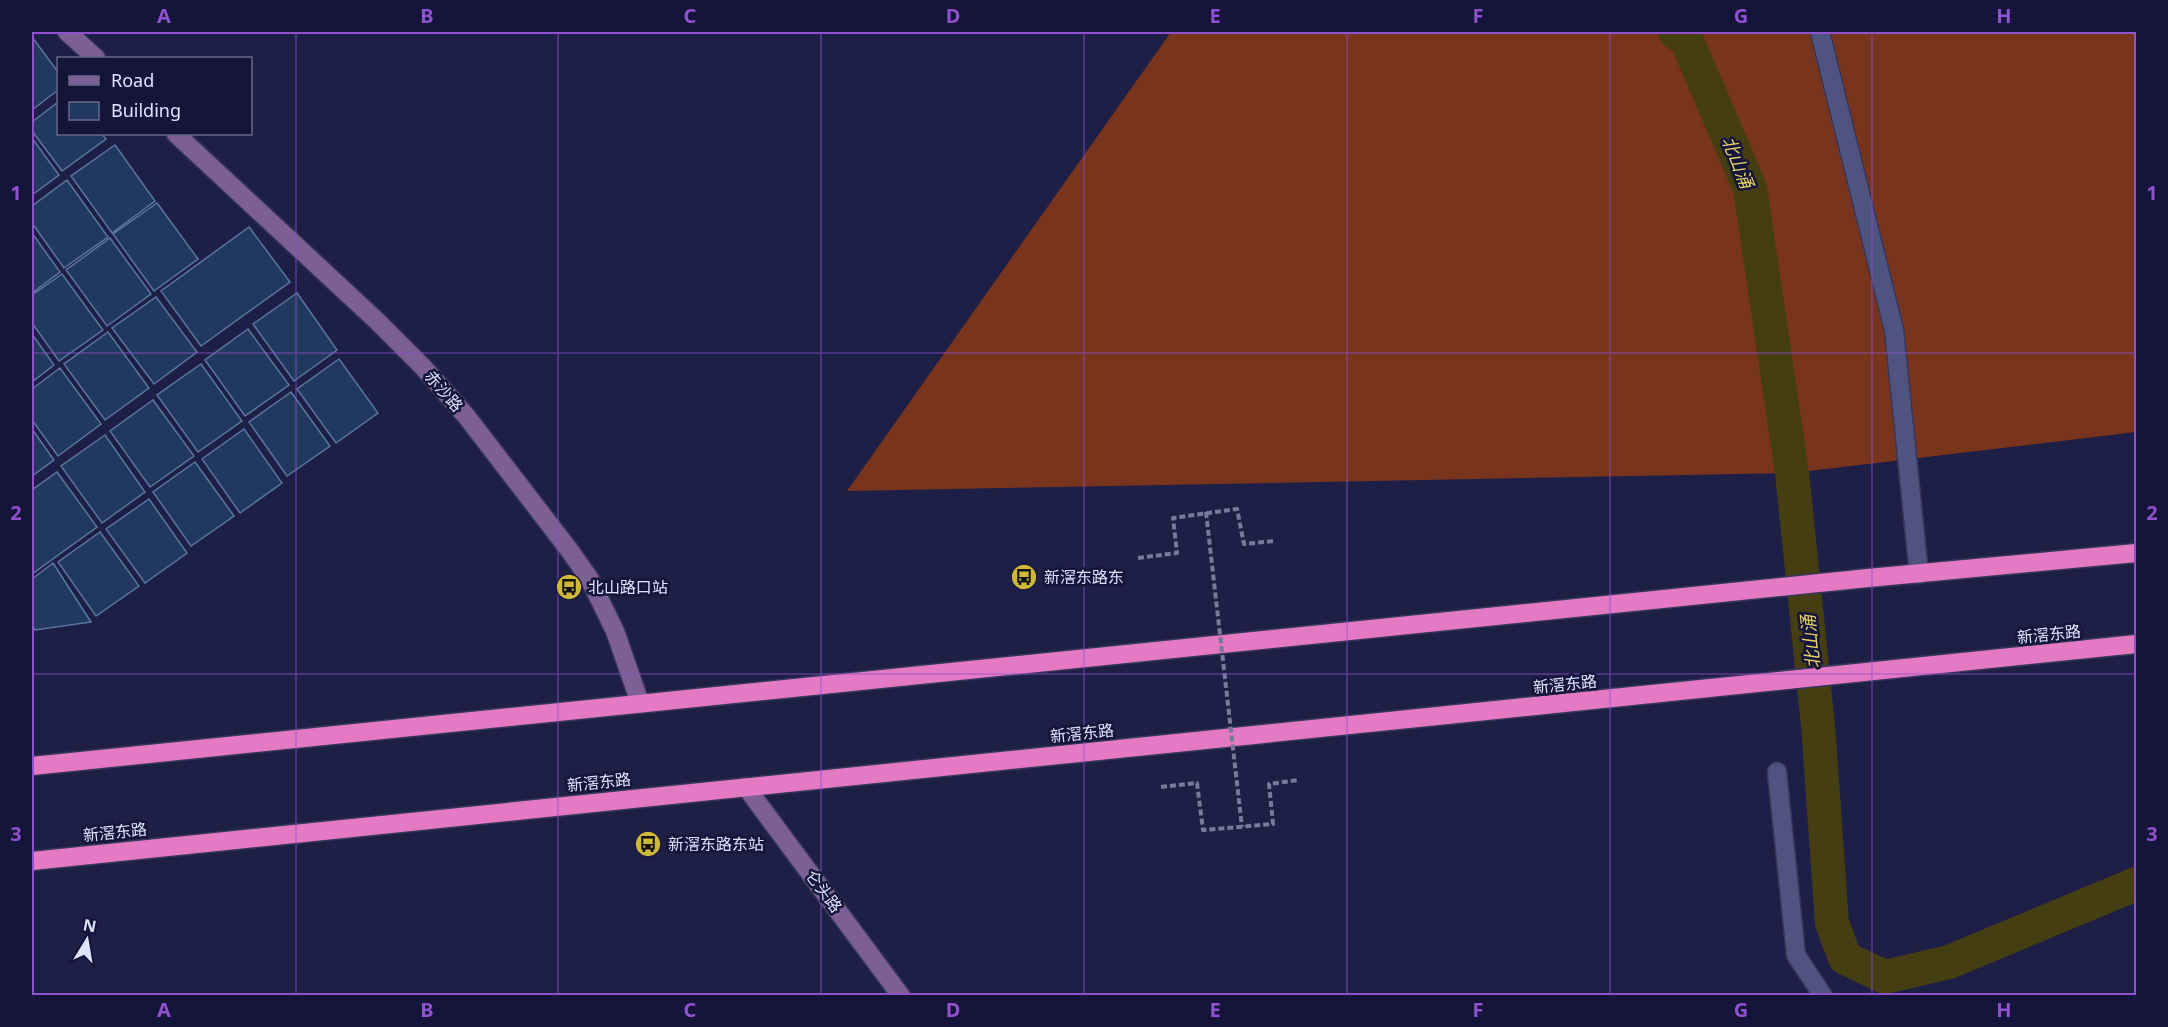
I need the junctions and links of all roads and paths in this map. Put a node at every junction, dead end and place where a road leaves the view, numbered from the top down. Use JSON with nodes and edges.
{"nodes":[{"id":1,"x":67,"y":32,"type":"edge"},
{"id":2,"x":1820,"y":32,"type":"edge"},
{"id":3,"x":95,"y":57,"type":"edge"},
{"id":4,"x":177,"y":135,"type":"edge"},
{"id":5,"x":1206,"y":512,"type":"junction"},
{"id":6,"x":1274,"y":541,"type":"dead end"},
{"id":7,"x":2136,"y":553,"type":"edge"},
{"id":8,"x":1138,"y":558,"type":"dead end"},
{"id":9,"x":1919,"y":574,"type":"junction"},
{"id":10,"x":2136,"y":644,"type":"edge"},
{"id":11,"x":640,"y":703,"type":"junction"},
{"id":12,"x":32,"y":766,"type":"edge"},
{"id":13,"x":1777,"y":772,"type":"dead end"},
{"id":14,"x":1299,"y":780,"type":"dead end"},
{"id":15,"x":746,"y":787,"type":"junction"},
{"id":16,"x":1161,"y":788,"type":"dead end"},
{"id":17,"x":1242,"y":827,"type":"junction"},
{"id":18,"x":32,"y":861,"type":"edge"},
{"id":19,"x":901,"y":996,"type":"edge"},
{"id":20,"x":1823,"y":996,"type":"edge"}],
"edges":[{"from":1,"to":3,"type":"street"},
{"from":2,"to":9,"type":"street"},
{"from":4,"to":11,"type":"street","name":"赤沙路"},
{"from":5,"to":6,"type":"path"},
{"from":5,"to":8,"type":"path"},
{"from":5,"to":17,"type":"path","bridge":true},
{"from":7,"to":9,"type":"highway"},
{"from":9,"to":11,"type":"highway"},
{"from":10,"to":15,"type":"highway","name":"新滘东路"},
{"from":11,"to":12,"type":"highway"},
{"from":13,"to":20,"type":"street"},
{"from":14,"to":17,"type":"path"},
{"from":15,"to":18,"type":"highway","name":"新滘东路"},
{"from":15,"to":19,"type":"street","name":"仑头路"},
{"from":16,"to":17,"type":"path"}]}
